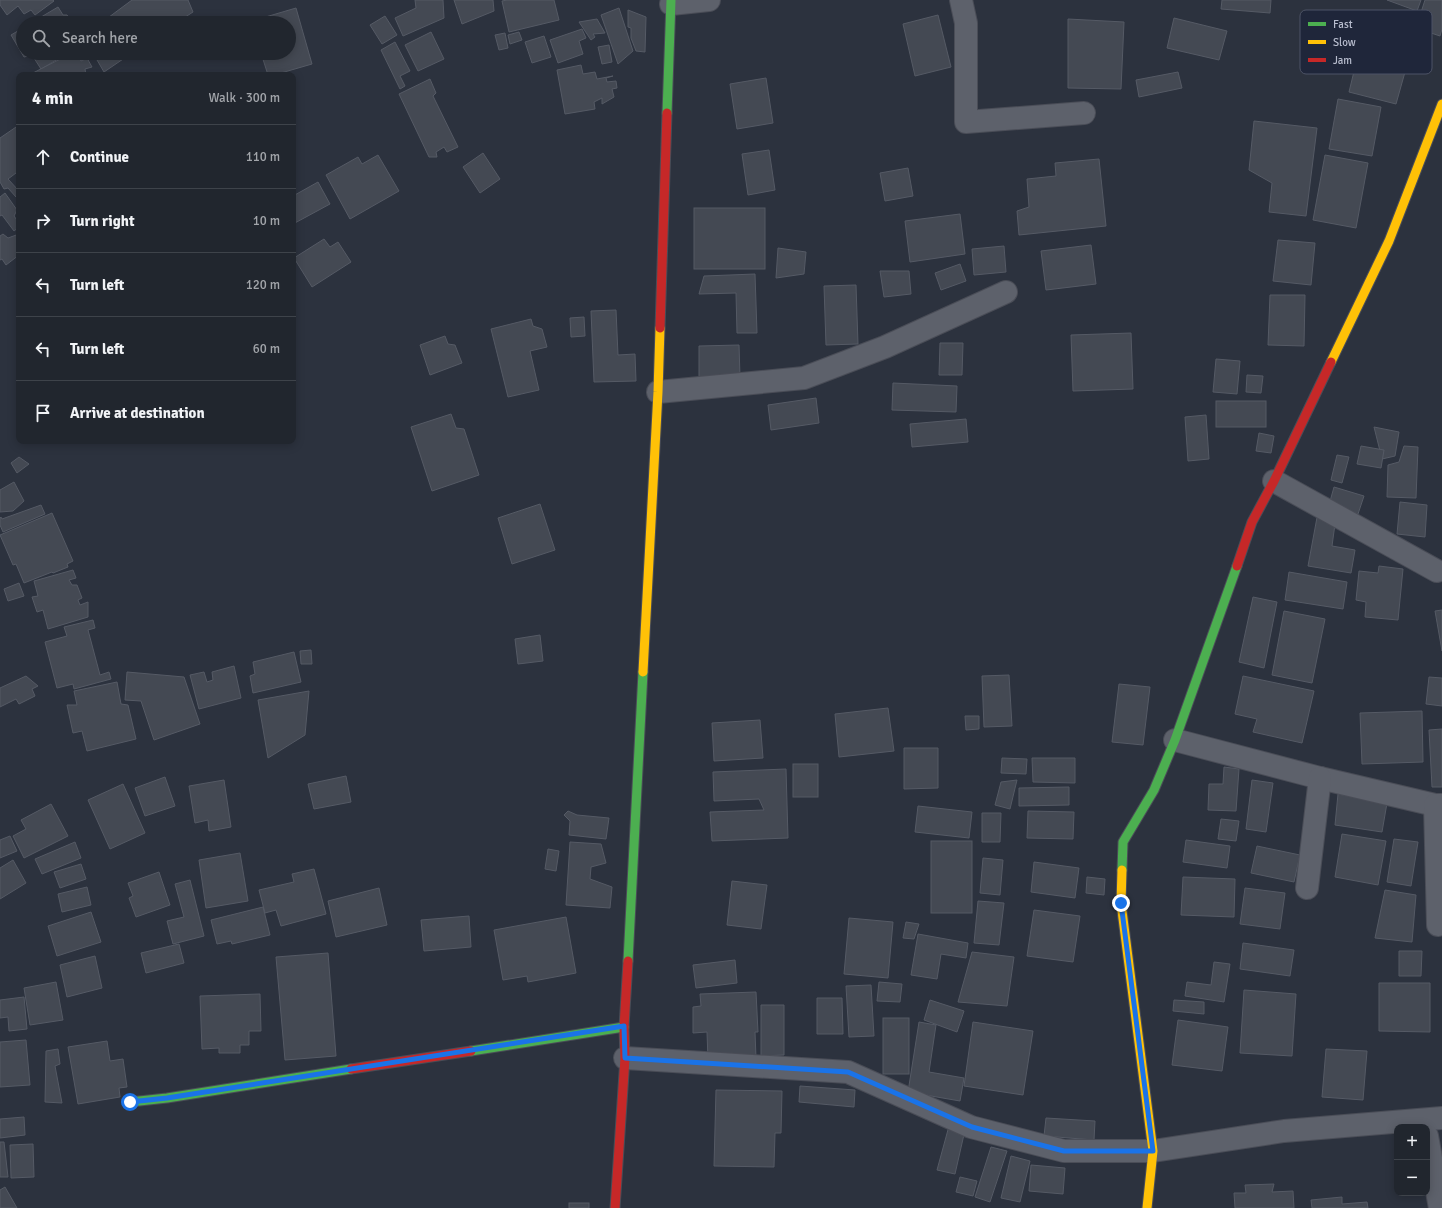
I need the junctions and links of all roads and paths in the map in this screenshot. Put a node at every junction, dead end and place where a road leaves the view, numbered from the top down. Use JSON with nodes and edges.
{"nodes":[{"id":1,"x":709,"y":0,"type":"edge"},
{"id":2,"x":961,"y":0,"type":"edge"},
{"id":3,"x":670,"y":2,"type":"edge"},
{"id":4,"x":1442,"y":104,"type":"edge"},
{"id":5,"x":1084,"y":113,"type":"dead end"},
{"id":6,"x":1006,"y":292,"type":"dead end"},
{"id":7,"x":658,"y":392,"type":"junction"},
{"id":8,"x":1274,"y":481,"type":"junction"},
{"id":9,"x":1437,"y":571,"type":"dead end"},
{"id":10,"x":1175,"y":740,"type":"junction"},
{"id":11,"x":1320,"y":778,"type":"junction"},
{"id":12,"x":1439,"y":805,"type":"edge"},
{"id":13,"x":1307,"y":888,"type":"dead end"},
{"id":14,"x":1438,"y":925,"type":"dead end"},
{"id":15,"x":624,"y":1026,"type":"junction"},
{"id":16,"x":625,"y":1058,"type":"junction"},
{"id":17,"x":130,"y":1102,"type":"dead end"},
{"id":18,"x":1430,"y":1125,"type":"edge"},
{"id":19,"x":1394,"y":1126,"type":"edge"},
{"id":20,"x":1153,"y":1151,"type":"junction"},
{"id":21,"x":615,"y":1208,"type":"edge"},
{"id":22,"x":1147,"y":1208,"type":"edge"},
{"id":23,"x":1440,"y":1208,"type":"edge"}],
"edges":[{"from":1,"to":3,"type":"street"},
{"from":2,"to":5,"type":"street"},
{"from":3,"to":7,"type":"street"},
{"from":4,"to":8,"type":"street"},
{"from":6,"to":7,"type":"street"},
{"from":7,"to":15,"type":"street"},
{"from":8,"to":9,"type":"street"},
{"from":8,"to":10,"type":"street"},
{"from":10,"to":11,"type":"street"},
{"from":10,"to":20,"type":"street"},
{"from":11,"to":12,"type":"street"},
{"from":11,"to":13,"type":"street"},
{"from":12,"to":14,"type":"street"},
{"from":15,"to":16,"type":"street"},
{"from":15,"to":17,"type":"street"},
{"from":16,"to":20,"type":"street"},
{"from":16,"to":21,"type":"street"},
{"from":18,"to":23,"type":"street"},
{"from":19,"to":20,"type":"street"},
{"from":20,"to":22,"type":"street"}]}
